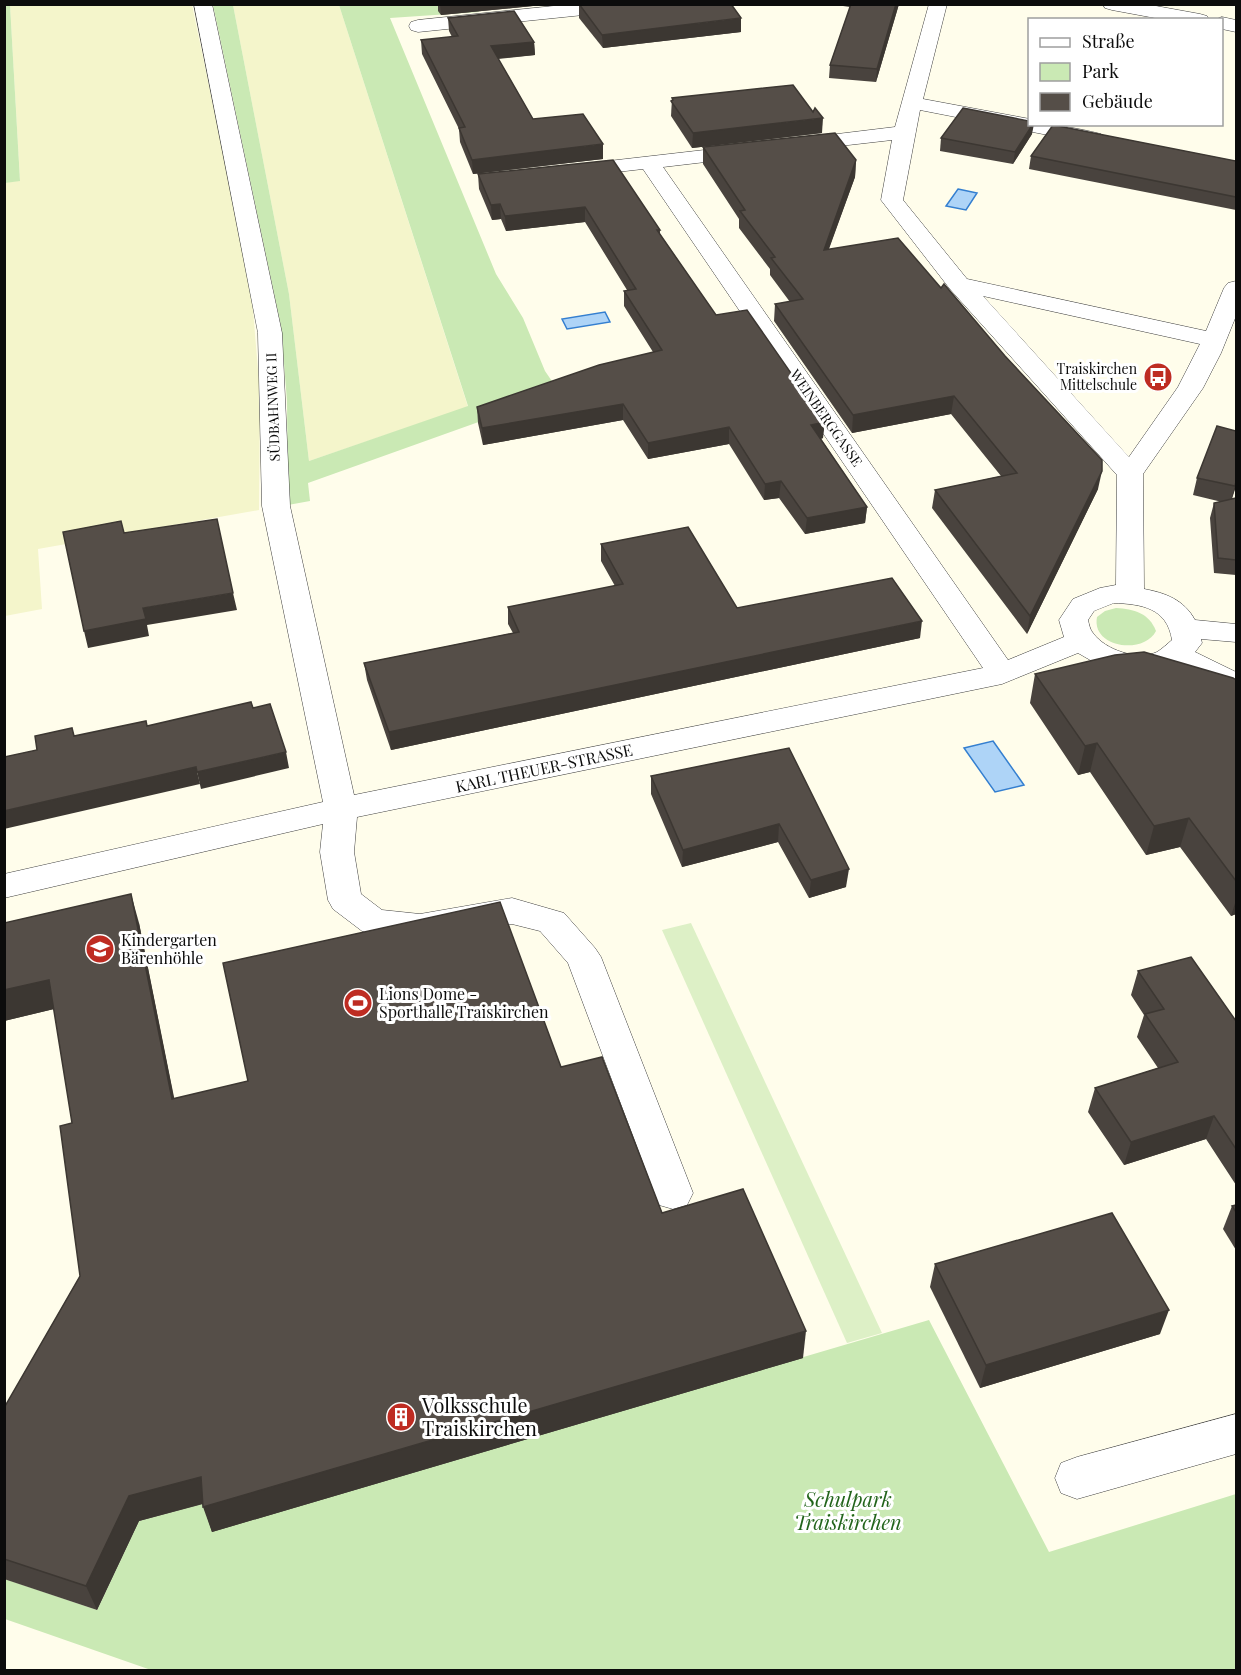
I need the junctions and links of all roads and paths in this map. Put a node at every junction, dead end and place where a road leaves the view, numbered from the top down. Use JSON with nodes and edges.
{"nodes":[{"id":1,"x":203,"y":4,"type":"edge"},
{"id":2,"x":632,"y":4,"type":"edge"},
{"id":3,"x":938,"y":4,"type":"edge"},
{"id":4,"x":1112,"y":4,"type":"edge"},
{"id":5,"x":1189,"y":18,"type":"edge"},
{"id":6,"x":418,"y":26,"type":"dead end"},
{"id":7,"x":914,"y":103,"type":"junction"},
{"id":8,"x":1028,"y":125,"type":"edge"},
{"id":9,"x":1031,"y":126,"type":"edge"},
{"id":10,"x":904,"y":132,"type":"junction"},
{"id":11,"x":1112,"y":142,"type":"edge"},
{"id":12,"x":649,"y":163,"type":"junction"},
{"id":13,"x":549,"y":174,"type":"edge"},
{"id":14,"x":958,"y":284,"type":"junction"},
{"id":15,"x":1236,"y":288,"type":"edge"},
{"id":16,"x":1214,"y":340,"type":"junction"},
{"id":17,"x":1130,"y":474,"type":"junction"},
{"id":18,"x":1130,"y":594,"type":"junction"},
{"id":19,"x":1236,"y":633,"type":"edge"},
{"id":20,"x":1081,"y":641,"type":"junction"},
{"id":21,"x":1182,"y":642,"type":"junction"},
{"id":22,"x":1002,"y":674,"type":"junction"},
{"id":23,"x":1236,"y":684,"type":"edge"},
{"id":24,"x":341,"y":809,"type":"junction"},
{"id":25,"x":4,"y":886,"type":"edge"},
{"id":26,"x":673,"y":1193,"type":"dead end"},
{"id":27,"x":1236,"y":1434,"type":"edge"},
{"id":28,"x":1077,"y":1478,"type":"dead end"}],
"edges":[{"from":1,"to":24,"type":"street","name":"SÜDBAHNWEG II"},
{"from":2,"to":6,"type":"street"},
{"from":3,"to":7,"type":"street"},
{"from":4,"to":5,"type":"street"},
{"from":7,"to":8,"type":"street"},
{"from":7,"to":10,"type":"street"},
{"from":9,"to":11,"type":"street"},
{"from":10,"to":12,"type":"street"},
{"from":10,"to":14,"type":"street"},
{"from":12,"to":13,"type":"street"},
{"from":12,"to":22,"type":"street","name":"WEINBERGGASSE"},
{"from":14,"to":16,"type":"street"},
{"from":14,"to":17,"type":"street"},
{"from":15,"to":16,"type":"street"},
{"from":16,"to":17,"type":"street"},
{"from":17,"to":18,"type":"street"},
{"from":18,"to":20,"type":"street"},
{"from":18,"to":21,"type":"street"},
{"from":19,"to":21,"type":"street"},
{"from":20,"to":21,"type":"street"},
{"from":20,"to":22,"type":"street","name":"KARL THEUER-STRASSE"},
{"from":21,"to":23,"type":"street"},
{"from":22,"to":24,"type":"street","name":"KARL THEUER-STRASSE"},
{"from":24,"to":25,"type":"street","name":"KARL THEUER-STRASSE"},
{"from":24,"to":26,"type":"street","name":"SÜDBAHNWEG II"},
{"from":27,"to":28,"type":"street"}]}
